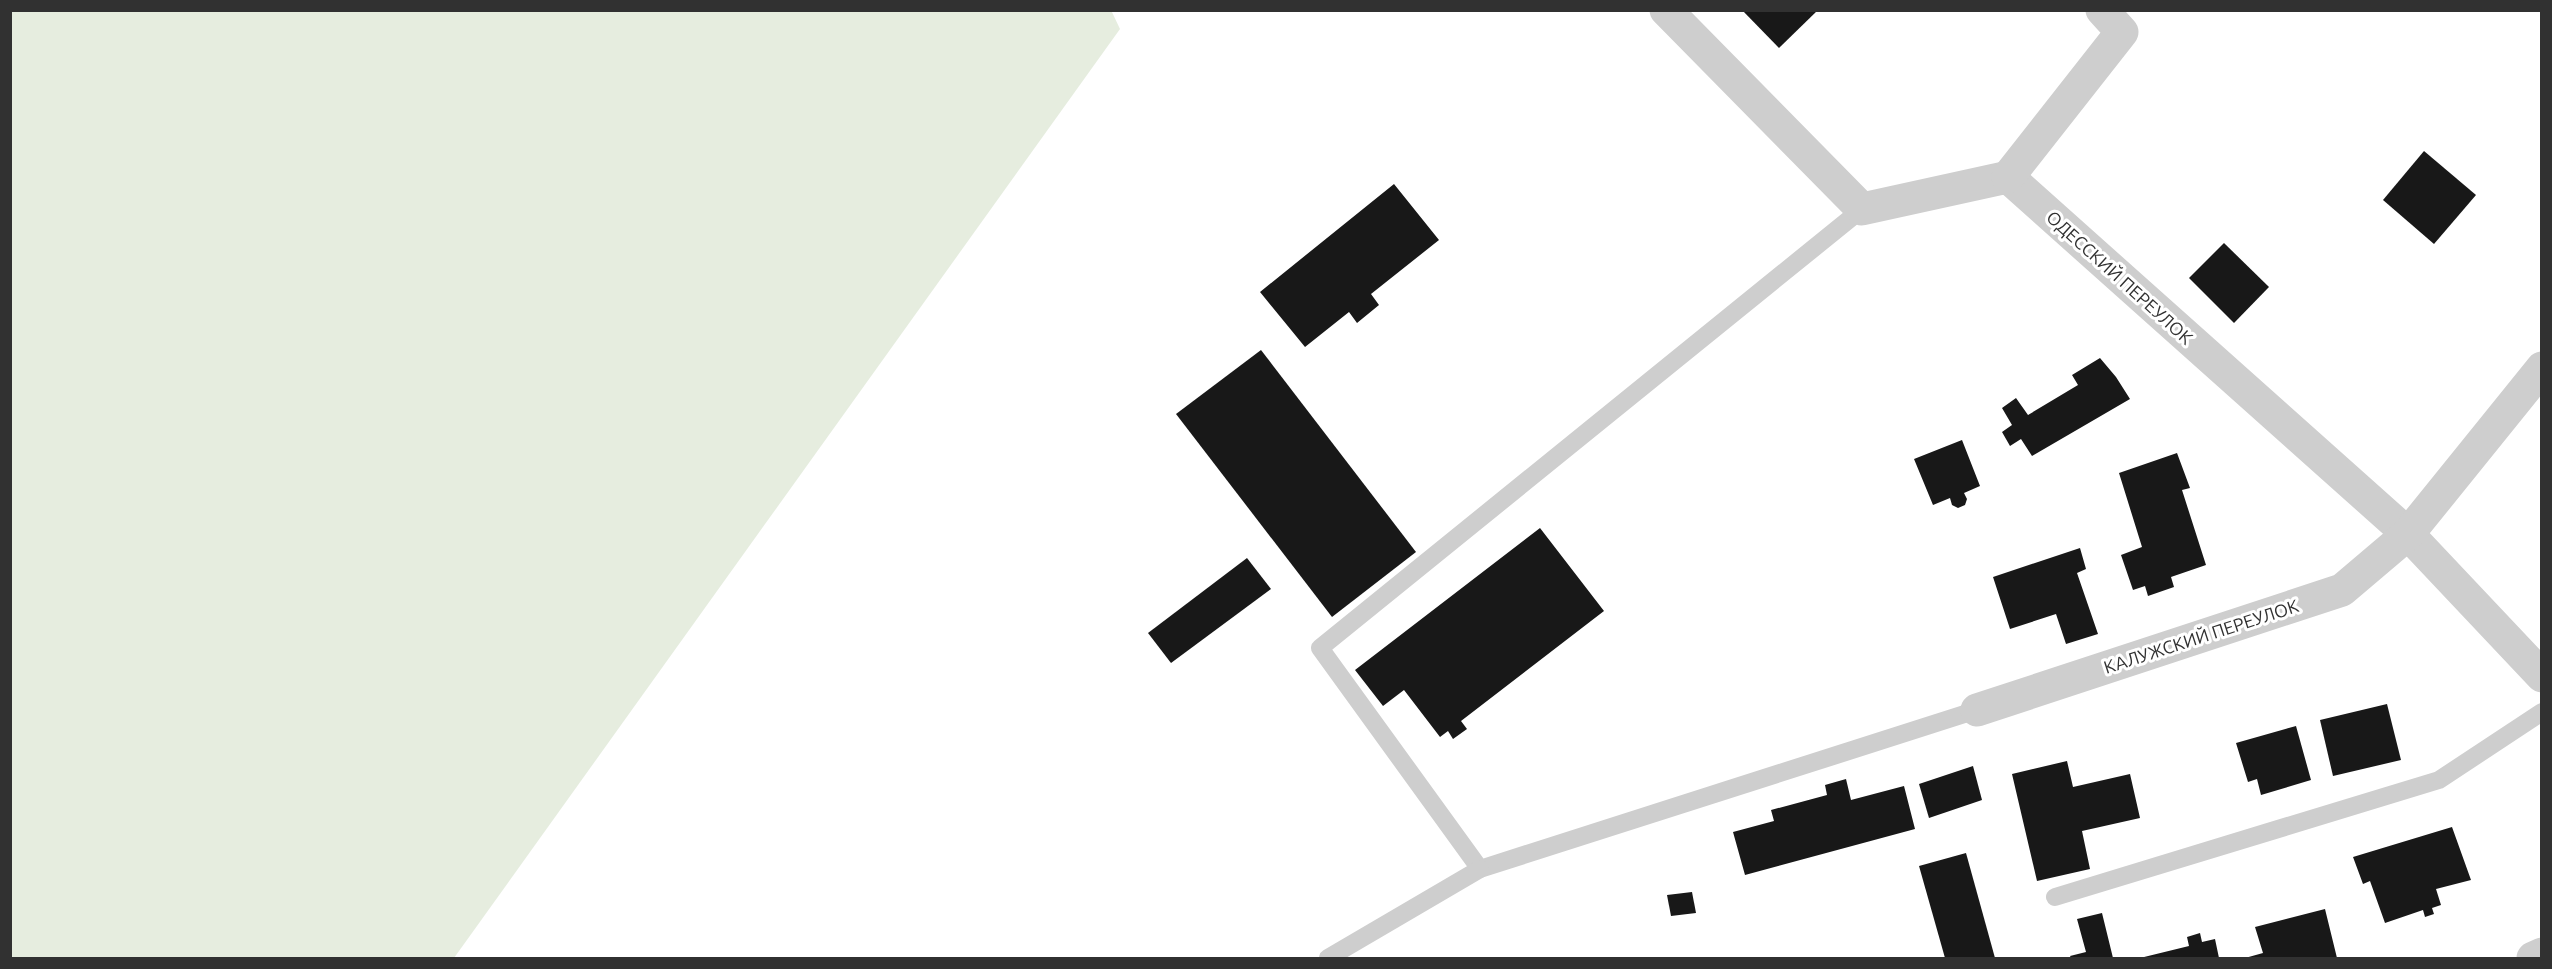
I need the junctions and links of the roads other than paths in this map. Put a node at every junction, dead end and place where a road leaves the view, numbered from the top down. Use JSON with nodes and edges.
{"nodes":[{"id":1,"x":1666,"y":10,"type":"edge"},
{"id":2,"x":2102,"y":10,"type":"edge"},
{"id":3,"x":2008,"y":177,"type":"junction"},
{"id":4,"x":1862,"y":209,"type":"junction"},
{"id":5,"x":2541,"y":368,"type":"edge"},
{"id":6,"x":2408,"y":534,"type":"junction"},
{"id":7,"x":2541,"y":676,"type":"edge"},
{"id":8,"x":1977,"y":710,"type":"joint"},
{"id":9,"x":2541,"y":712,"type":"edge"},
{"id":10,"x":1480,"y":869,"type":"junction"},
{"id":11,"x":2055,"y":897,"type":"dead end"},
{"id":12,"x":2541,"y":954,"type":"edge"},
{"id":13,"x":1328,"y":958,"type":"edge"},
{"id":14,"x":2532,"y":958,"type":"edge"}],
"edges":[{"from":1,"to":4,"type":"street"},
{"from":2,"to":3,"type":"street"},
{"from":3,"to":4,"type":"street"},
{"from":3,"to":6,"type":"street","name":"ОДЕССКИЙ ПЕРЕУЛОК"},
{"from":4,"to":10,"type":"lane"},
{"from":5,"to":6,"type":"street","name":"КАЛУЖСКИЙ ПЕРЕУЛОК"},
{"from":6,"to":7,"type":"street","name":"ОДЕССКИЙ ПЕРЕУЛОК"},
{"from":6,"to":8,"type":"street","name":"КАЛУЖСКИЙ ПЕРЕУЛОК"},
{"from":8,"to":10,"type":"lane"},
{"from":9,"to":11,"type":"lane"},
{"from":10,"to":13,"type":"lane"},
{"from":12,"to":14,"type":"street"}]}
